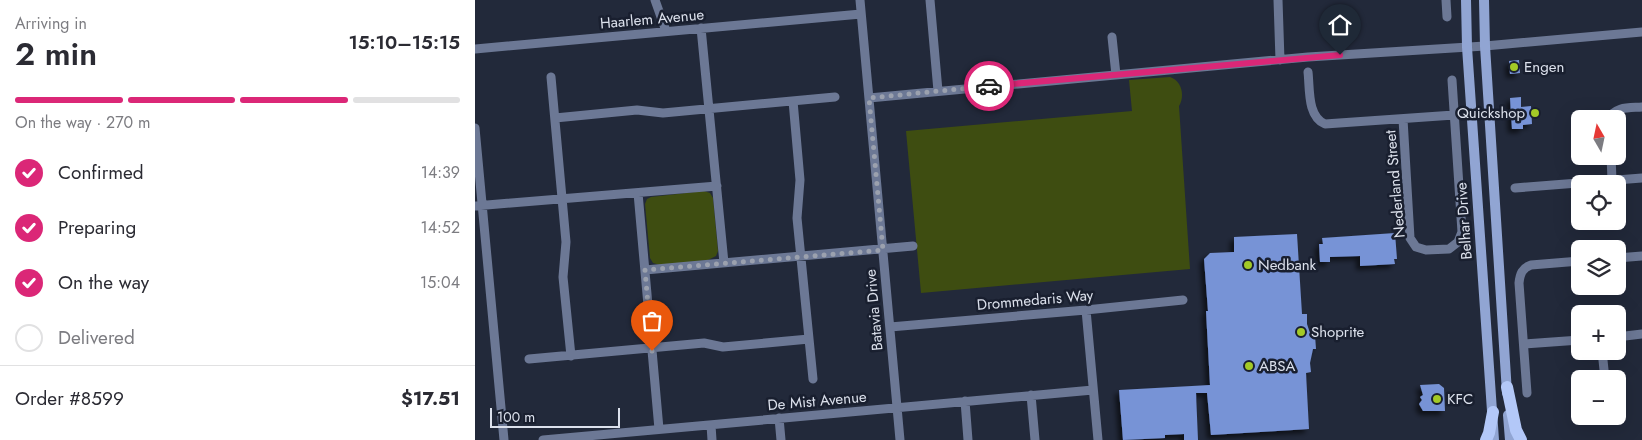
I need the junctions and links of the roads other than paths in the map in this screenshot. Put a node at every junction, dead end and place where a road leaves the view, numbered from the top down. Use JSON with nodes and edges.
{"nodes":[{"id":1,"x":655,"y":0,"type":"edge"},
{"id":2,"x":860,"y":0,"type":"edge"},
{"id":3,"x":931,"y":0,"type":"edge"},
{"id":4,"x":1278,"y":0,"type":"edge"},
{"id":5,"x":1446,"y":0,"type":"edge"},
{"id":6,"x":1466,"y":0,"type":"edge"},
{"id":7,"x":1484,"y":0,"type":"edge"},
{"id":8,"x":861,"y":14,"type":"junction"},
{"id":9,"x":1447,"y":18,"type":"dead end"},
{"id":10,"x":701,"y":28,"type":"junction"},
{"id":11,"x":666,"y":31,"type":"junction"},
{"id":12,"x":1642,"y":32,"type":"edge"},
{"id":13,"x":1112,"y":36,"type":"dead end"},
{"id":14,"x":1485,"y":46,"type":"junction"},
{"id":15,"x":1467,"y":47,"type":"junction"},
{"id":16,"x":475,"y":49,"type":"edge"},
{"id":17,"x":1280,"y":60,"type":"junction"},
{"id":18,"x":1309,"y":72,"type":"dead end"},
{"id":19,"x":1116,"y":75,"type":"junction"},
{"id":20,"x":551,"y":77,"type":"dead end"},
{"id":21,"x":1452,"y":80,"type":"dead end"},
{"id":22,"x":938,"y":91,"type":"junction"},
{"id":23,"x":835,"y":97,"type":"dead end"},
{"id":24,"x":869,"y":98,"type":"junction"},
{"id":25,"x":793,"y":101,"type":"junction"},
{"id":26,"x":1642,"y":107,"type":"edge"},
{"id":27,"x":709,"y":108,"type":"junction"},
{"id":28,"x":1617,"y":110,"type":"edge"},
{"id":29,"x":1454,"y":115,"type":"junction"},
{"id":30,"x":555,"y":118,"type":"junction"},
{"id":31,"x":1403,"y":119,"type":"junction"},
{"id":32,"x":475,"y":128,"type":"edge"},
{"id":33,"x":1642,"y":178,"type":"edge"},
{"id":34,"x":1626,"y":179,"type":"edge"},
{"id":35,"x":1571,"y":183,"type":"edge"},
{"id":36,"x":717,"y":186,"type":"junction"},
{"id":37,"x":1515,"y":188,"type":"dead end"},
{"id":38,"x":638,"y":193,"type":"junction"},
{"id":39,"x":563,"y":199,"type":"junction"},
{"id":40,"x":479,"y":206,"type":"edge"},
{"id":41,"x":913,"y":246,"type":"dead end"},
{"id":42,"x":883,"y":250,"type":"junction"},
{"id":43,"x":801,"y":256,"type":"junction"},
{"id":44,"x":1642,"y":256,"type":"edge"},
{"id":45,"x":1626,"y":257,"type":"edge"},
{"id":46,"x":1571,"y":262,"type":"edge"},
{"id":47,"x":725,"y":263,"type":"junction"},
{"id":48,"x":645,"y":270,"type":"junction"},
{"id":49,"x":1183,"y":300,"type":"dead end"},
{"id":50,"x":1085,"y":310,"type":"junction"},
{"id":51,"x":890,"y":327,"type":"junction"},
{"id":52,"x":1642,"y":334,"type":"edge"},
{"id":53,"x":1626,"y":336,"type":"edge"},
{"id":54,"x":809,"y":339,"type":"junction"},
{"id":55,"x":1571,"y":341,"type":"edge"},
{"id":56,"x":1524,"y":344,"type":"junction"},
{"id":57,"x":652,"y":348,"type":"junction"},
{"id":58,"x":571,"y":356,"type":"junction"},
{"id":59,"x":529,"y":360,"type":"dead end"},
{"id":60,"x":813,"y":380,"type":"dead end"},
{"id":61,"x":1507,"y":387,"type":"junction"},
{"id":62,"x":1093,"y":390,"type":"junction"},
{"id":63,"x":1527,"y":393,"type":"dead end"},
{"id":64,"x":1031,"y":395,"type":"junction"},
{"id":65,"x":965,"y":401,"type":"junction"},
{"id":66,"x":897,"y":408,"type":"junction"},
{"id":67,"x":1493,"y":412,"type":"junction"},
{"id":68,"x":779,"y":418,"type":"junction"},
{"id":69,"x":711,"y":425,"type":"junction"},
{"id":70,"x":659,"y":429,"type":"junction"},
{"id":71,"x":644,"y":435,"type":"edge"},
{"id":72,"x":578,"y":438,"type":"edge"},
{"id":73,"x":504,"y":440,"type":"edge"},
{"id":74,"x":543,"y":440,"type":"edge"},
{"id":75,"x":712,"y":440,"type":"edge"},
{"id":76,"x":781,"y":440,"type":"edge"},
{"id":77,"x":900,"y":440,"type":"edge"},
{"id":78,"x":968,"y":440,"type":"edge"},
{"id":79,"x":1035,"y":440,"type":"edge"},
{"id":80,"x":1098,"y":440,"type":"edge"},
{"id":81,"x":1486,"y":440,"type":"edge"},
{"id":82,"x":1494,"y":440,"type":"edge"},
{"id":83,"x":1510,"y":440,"type":"edge"},
{"id":84,"x":1521,"y":440,"type":"edge"}],
"edges":[{"from":1,"to":11,"type":"street"},
{"from":2,"to":8,"type":"street","name":"Batavia Drive"},
{"from":3,"to":22,"type":"street"},
{"from":4,"to":17,"type":"street"},
{"from":5,"to":9,"type":"street"},
{"from":6,"to":15,"type":"main road","name":"Belhar Drive"},
{"from":7,"to":14,"type":"main road"},
{"from":8,"to":10,"type":"street","name":"Haarlem Avenue"},
{"from":8,"to":24,"type":"street","name":"Batavia Drive"},
{"from":10,"to":11,"type":"street","name":"Haarlem Avenue"},
{"from":10,"to":27,"type":"street"},
{"from":11,"to":16,"type":"street","name":"Haarlem Avenue"},
{"from":12,"to":14,"type":"street"},
{"from":13,"to":19,"type":"street"},
{"from":14,"to":15,"type":"street"},
{"from":14,"to":61,"type":"main road"},
{"from":15,"to":17,"type":"street"},
{"from":15,"to":67,"type":"main road","name":"Belhar Drive"},
{"from":17,"to":19,"type":"street"},
{"from":18,"to":31,"type":"street"},
{"from":19,"to":22,"type":"street"},
{"from":20,"to":30,"type":"street"},
{"from":21,"to":29,"type":"street","name":"Nederland Street"},
{"from":22,"to":24,"type":"street"},
{"from":23,"to":25,"type":"street"},
{"from":24,"to":42,"type":"street","name":"Batavia Drive"},
{"from":25,"to":27,"type":"street"},
{"from":25,"to":43,"type":"street"},
{"from":26,"to":28,"type":"street"},
{"from":27,"to":30,"type":"street"},
{"from":27,"to":36,"type":"street"},
{"from":29,"to":31,"type":"street"},
{"from":29,"to":31,"type":"street","name":"Nederland Street"},
{"from":30,"to":39,"type":"street"},
{"from":32,"to":40,"type":"street"},
{"from":33,"to":34,"type":"street"},
{"from":35,"to":37,"type":"street"},
{"from":36,"to":38,"type":"street"},
{"from":36,"to":47,"type":"street"},
{"from":38,"to":39,"type":"street"},
{"from":38,"to":48,"type":"street"},
{"from":39,"to":40,"type":"street"},
{"from":39,"to":58,"type":"street"},
{"from":40,"to":73,"type":"street"},
{"from":41,"to":42,"type":"street"},
{"from":42,"to":43,"type":"street"},
{"from":42,"to":51,"type":"street","name":"Batavia Drive"},
{"from":43,"to":47,"type":"street"},
{"from":43,"to":54,"type":"street"},
{"from":44,"to":45,"type":"street"},
{"from":46,"to":56,"type":"street"},
{"from":47,"to":48,"type":"street"},
{"from":48,"to":57,"type":"street"},
{"from":49,"to":50,"type":"street","name":"Drommedaris Way"},
{"from":50,"to":51,"type":"street","name":"Drommedaris Way"},
{"from":50,"to":62,"type":"street"},
{"from":51,"to":66,"type":"street","name":"Batavia Drive"},
{"from":52,"to":53,"type":"street"},
{"from":54,"to":57,"type":"street"},
{"from":54,"to":60,"type":"street"},
{"from":55,"to":56,"type":"street"},
{"from":56,"to":63,"type":"street"},
{"from":57,"to":58,"type":"street"},
{"from":57,"to":70,"type":"street"},
{"from":58,"to":59,"type":"street"},
{"from":61,"to":83,"type":"main road"},
{"from":61,"to":84,"type":"main road"},
{"from":62,"to":64,"type":"street","name":"De Mist Avenue"},
{"from":62,"to":80,"type":"street"},
{"from":64,"to":65,"type":"street","name":"De Mist Avenue"},
{"from":64,"to":79,"type":"street"},
{"from":65,"to":66,"type":"street","name":"De Mist Avenue"},
{"from":65,"to":78,"type":"street"},
{"from":66,"to":68,"type":"street","name":"De Mist Avenue"},
{"from":66,"to":77,"type":"street","name":"Batavia Drive"},
{"from":67,"to":81,"type":"main road"},
{"from":67,"to":82,"type":"main road","name":"Belhar Drive"},
{"from":68,"to":69,"type":"street","name":"De Mist Avenue"},
{"from":68,"to":76,"type":"street"},
{"from":69,"to":70,"type":"street","name":"De Mist Avenue"},
{"from":69,"to":75,"type":"street"},
{"from":70,"to":71,"type":"street","name":"De Mist Avenue"},
{"from":71,"to":72,"type":"street","name":"De Mist Avenue"},
{"from":72,"to":74,"type":"street","name":"De Mist Avenue"}]}
